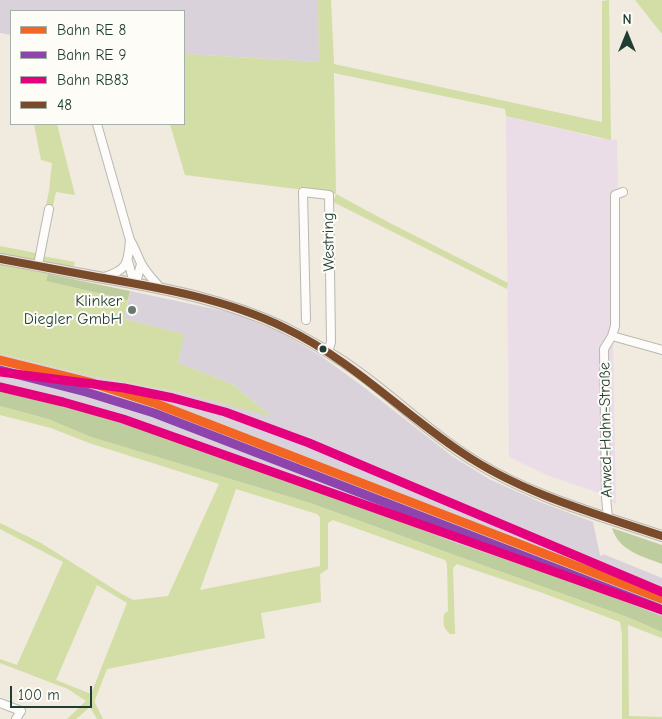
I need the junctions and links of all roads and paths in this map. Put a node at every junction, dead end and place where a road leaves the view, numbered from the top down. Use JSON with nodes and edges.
{"nodes":[{"id":1,"x":97,"y":125,"type":"edge"},
{"id":2,"x":624,"y":192,"type":"dead end"},
{"id":3,"x":50,"y":209,"type":"dead end"},
{"id":4,"x":130,"y":240,"type":"junction"},
{"id":5,"x":0,"y":259,"type":"edge"},
{"id":6,"x":128,"y":261,"type":"junction"},
{"id":7,"x":142,"y":264,"type":"junction"},
{"id":8,"x":38,"y":265,"type":"junction"},
{"id":9,"x":102,"y":278,"type":"junction"},
{"id":10,"x":134,"y":283,"type":"junction"},
{"id":11,"x":161,"y":289,"type":"junction"},
{"id":12,"x":306,"y":320,"type":"dead end"},
{"id":13,"x":612,"y":336,"type":"junction"},
{"id":14,"x":662,"y":350,"type":"edge"},
{"id":15,"x":328,"y":352,"type":"junction"},
{"id":16,"x":608,"y":518,"type":"junction"},
{"id":17,"x":662,"y":536,"type":"edge"},
{"id":18,"x":0,"y":703,"type":"edge"},
{"id":19,"x":16,"y":719,"type":"edge"}],
"edges":[{"from":1,"to":4,"type":"street"},
{"from":2,"to":13,"type":"street"},
{"from":3,"to":8,"type":"street"},
{"from":4,"to":6,"type":"street"},
{"from":4,"to":7,"type":"street"},
{"from":5,"to":8,"type":"main road"},
{"from":6,"to":9,"type":"street"},
{"from":6,"to":10,"type":"street"},
{"from":7,"to":10,"type":"street"},
{"from":7,"to":11,"type":"street"},
{"from":8,"to":9,"type":"main road"},
{"from":9,"to":10,"type":"main road"},
{"from":10,"to":11,"type":"main road"},
{"from":11,"to":15,"type":"main road"},
{"from":12,"to":15,"type":"street","name":"Westring"},
{"from":13,"to":14,"type":"street","name":"Arwed-Hahn-Straße"},
{"from":13,"to":16,"type":"street","name":"Arwed-Hahn-Straße"},
{"from":15,"to":16,"type":"main road"},
{"from":16,"to":17,"type":"main road"},
{"from":18,"to":19,"type":"street"}]}
